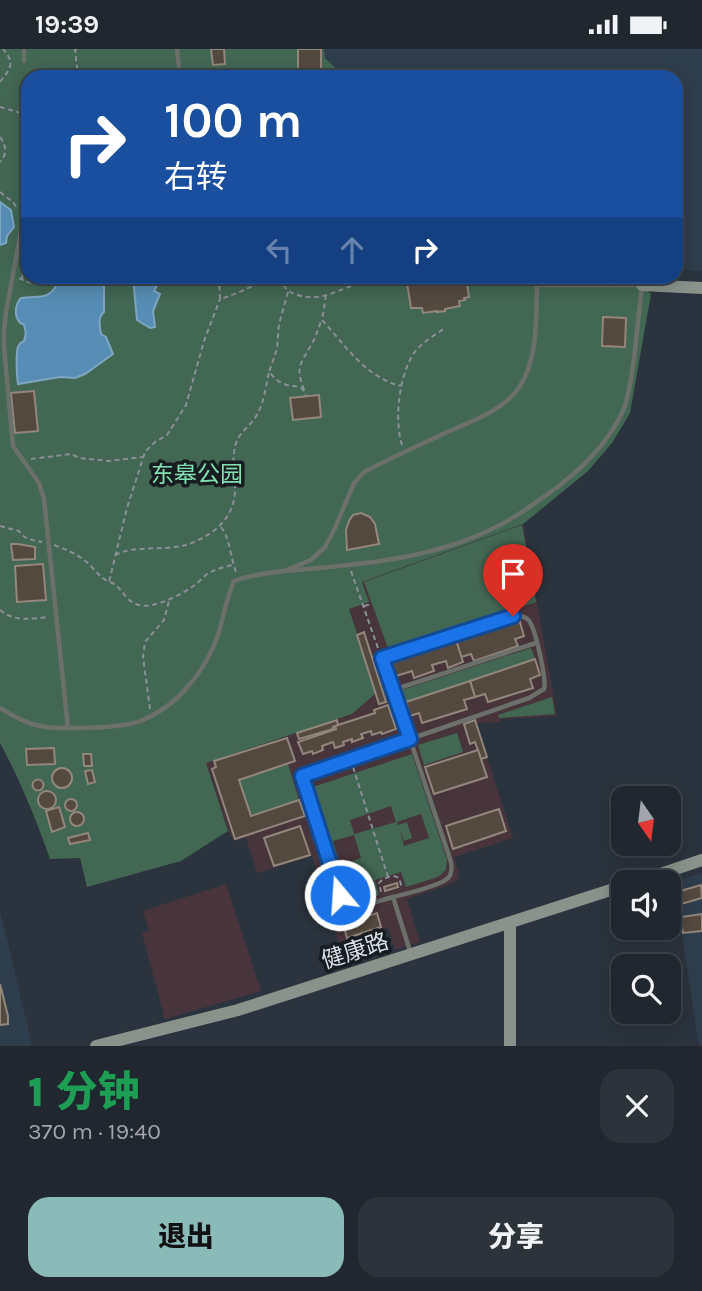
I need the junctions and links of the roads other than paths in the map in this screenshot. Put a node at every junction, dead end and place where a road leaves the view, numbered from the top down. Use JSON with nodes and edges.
{"nodes":[{"id":1,"x":24,"y":49,"type":"edge"},
{"id":2,"x":177,"y":49,"type":"edge"},
{"id":3,"x":24,"y":61,"type":"dead end"},
{"id":4,"x":179,"y":70,"type":"edge"},
{"id":5,"x":21,"y":229,"type":"edge"},
{"id":6,"x":537,"y":285,"type":"joint"},
{"id":7,"x":611,"y":285,"type":"joint"},
{"id":8,"x":642,"y":285,"type":"junction"},
{"id":9,"x":702,"y":288,"type":"edge"},
{"id":10,"x":284,"y":571,"type":"junction"},
{"id":11,"x":536,"y":643,"type":"junction"},
{"id":12,"x":393,"y":690,"type":"junction"},
{"id":13,"x":0,"y":708,"type":"edge"},
{"id":14,"x":68,"y":728,"type":"junction"},
{"id":15,"x":410,"y":739,"type":"junction"},
{"id":16,"x":702,"y":861,"type":"edge"},
{"id":17,"x":674,"y":870,"type":"edge"},
{"id":18,"x":611,"y":891,"type":"edge"},
{"id":19,"x":393,"y":897,"type":"junction"},
{"id":20,"x":510,"y":923,"type":"junction"},
{"id":21,"x":411,"y":955,"type":"junction"},
{"id":22,"x":96,"y":1046,"type":"edge"},
{"id":23,"x":510,"y":1046,"type":"edge"}],
"edges":[{"from":1,"to":3,"type":"lane"},
{"from":2,"to":4,"type":"lane"},
{"from":5,"to":14,"type":"lane"},
{"from":6,"to":7,"type":"lane"},
{"from":6,"to":10,"type":"lane"},
{"from":7,"to":8,"type":"lane"},
{"from":8,"to":9,"type":"main road"},
{"from":8,"to":10,"type":"lane"},
{"from":10,"to":14,"type":"lane"},
{"from":11,"to":12,"type":"lane"},
{"from":11,"to":12,"type":"lane"},
{"from":11,"to":15,"type":"lane"},
{"from":12,"to":15,"type":"lane"},
{"from":13,"to":14,"type":"lane"},
{"from":15,"to":19,"type":"lane"},
{"from":15,"to":19,"type":"lane"},
{"from":16,"to":17,"type":"main road"},
{"from":18,"to":20,"type":"main road","name":"健康路"},
{"from":19,"to":21,"type":"lane"},
{"from":20,"to":21,"type":"main road","name":"健康路"},
{"from":20,"to":23,"type":"main road"},
{"from":21,"to":22,"type":"main road","name":"健康路"}]}
